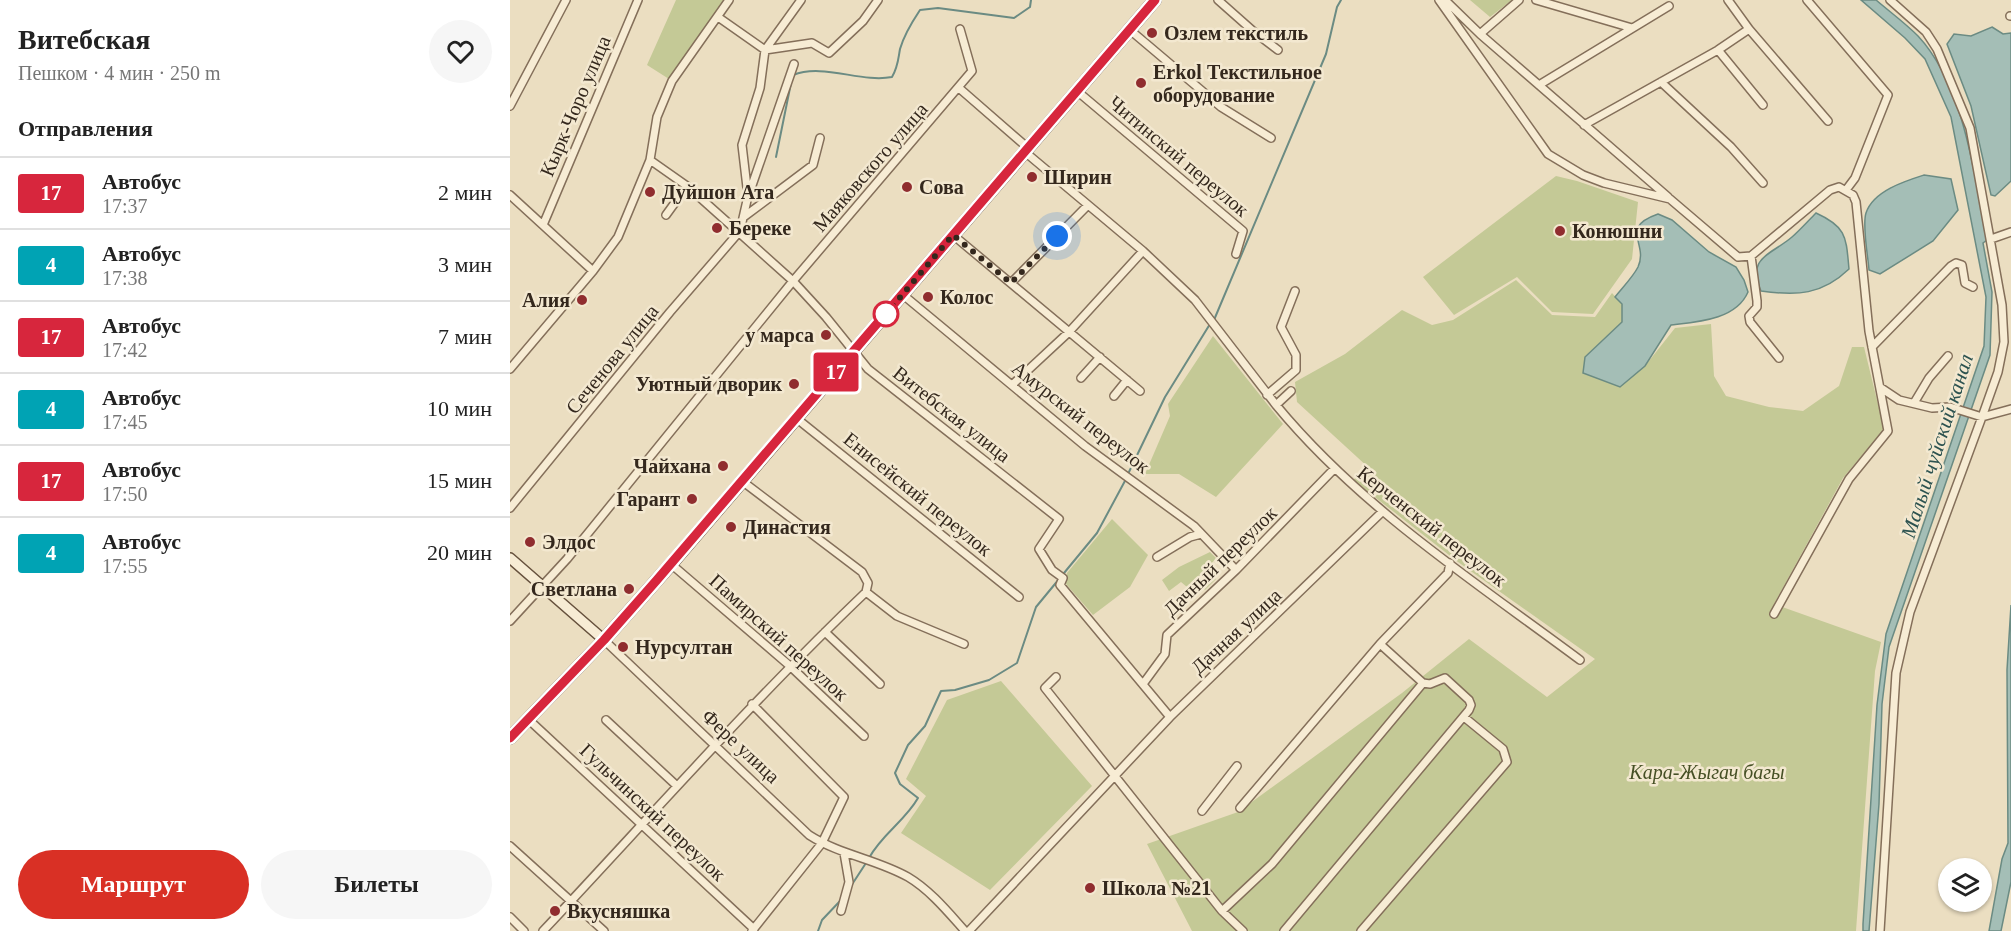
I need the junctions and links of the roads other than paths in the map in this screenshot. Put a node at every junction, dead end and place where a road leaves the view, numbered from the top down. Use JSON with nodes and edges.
{"nodes":[{"id":1,"x":566,"y":0,"type":"edge"},
{"id":2,"x":638,"y":0,"type":"edge"},
{"id":3,"x":729,"y":0,"type":"edge"},
{"id":4,"x":801,"y":0,"type":"edge"},
{"id":5,"x":878,"y":0,"type":"edge"},
{"id":6,"x":1155,"y":0,"type":"edge"},
{"id":7,"x":1218,"y":0,"type":"edge"},
{"id":8,"x":1439,"y":0,"type":"edge"},
{"id":9,"x":1445,"y":0,"type":"edge"},
{"id":10,"x":1519,"y":0,"type":"edge"},
{"id":11,"x":1536,"y":0,"type":"edge"},
{"id":12,"x":1728,"y":0,"type":"edge"},
{"id":13,"x":1807,"y":0,"type":"edge"},
{"id":14,"x":1890,"y":0,"type":"edge"},
{"id":15,"x":1669,"y":6,"type":"dead end"},
{"id":16,"x":718,"y":17,"type":"junction"},
{"id":17,"x":1632,"y":28,"type":"junction"},
{"id":18,"x":960,"y":29,"type":"dead end"},
{"id":19,"x":1749,"y":29,"type":"junction"},
{"id":20,"x":1130,"y":30,"type":"junction"},
{"id":21,"x":1480,"y":34,"type":"junction"},
{"id":22,"x":765,"y":50,"type":"junction"},
{"id":23,"x":1278,"y":50,"type":"dead end"},
{"id":24,"x":1718,"y":50,"type":"junction"},
{"id":25,"x":794,"y":64,"type":"dead end"},
{"id":26,"x":1661,"y":82,"type":"junction"},
{"id":27,"x":1539,"y":85,"type":"junction"},
{"id":28,"x":959,"y":88,"type":"junction"},
{"id":29,"x":1077,"y":91,"type":"junction"},
{"id":30,"x":1763,"y":105,"type":"dead end"},
{"id":31,"x":510,"y":106,"type":"edge"},
{"id":32,"x":1828,"y":121,"type":"dead end"},
{"id":33,"x":1584,"y":124,"type":"junction"},
{"id":34,"x":820,"y":138,"type":"dead end"},
{"id":35,"x":1271,"y":138,"type":"dead end"},
{"id":36,"x":1026,"y":150,"type":"junction"},
{"id":37,"x":650,"y":160,"type":"junction"},
{"id":38,"x":1763,"y":183,"type":"dead end"},
{"id":39,"x":687,"y":186,"type":"junction"},
{"id":40,"x":1846,"y":189,"type":"junction"},
{"id":41,"x":510,"y":195,"type":"edge"},
{"id":42,"x":748,"y":196,"type":"junction"},
{"id":43,"x":1670,"y":199,"type":"junction"},
{"id":44,"x":1088,"y":205,"type":"junction"},
{"id":45,"x":666,"y":215,"type":"dead end"},
{"id":46,"x":745,"y":216,"type":"junction"},
{"id":47,"x":543,"y":225,"type":"junction"},
{"id":48,"x":740,"y":231,"type":"junction"},
{"id":49,"x":2011,"y":232,"type":"edge"},
{"id":50,"x":953,"y":235,"type":"junction"},
{"id":51,"x":1991,"y":239,"type":"junction"},
{"id":52,"x":1143,"y":251,"type":"junction"},
{"id":53,"x":1236,"y":254,"type":"dead end"},
{"id":54,"x":1751,"y":256,"type":"junction"},
{"id":55,"x":593,"y":272,"type":"junction"},
{"id":56,"x":793,"y":281,"type":"junction"},
{"id":57,"x":1011,"y":283,"type":"junction"},
{"id":58,"x":1973,"y":287,"type":"dead end"},
{"id":59,"x":1295,"y":291,"type":"dead end"},
{"id":60,"x":902,"y":294,"type":"junction"},
{"id":61,"x":2011,"y":302,"type":"edge"},
{"id":62,"x":2002,"y":304,"type":"junction"},
{"id":63,"x":1069,"y":332,"type":"junction"},
{"id":64,"x":1872,"y":347,"type":"junction"},
{"id":65,"x":852,"y":352,"type":"junction"},
{"id":66,"x":1948,"y":356,"type":"dead end"},
{"id":67,"x":1100,"y":357,"type":"junction"},
{"id":68,"x":1779,"y":357,"type":"dead end"},
{"id":69,"x":510,"y":369,"type":"edge"},
{"id":70,"x":1081,"y":378,"type":"dead end"},
{"id":71,"x":1127,"y":380,"type":"junction"},
{"id":72,"x":1012,"y":385,"type":"junction"},
{"id":73,"x":1881,"y":388,"type":"junction"},
{"id":74,"x":1140,"y":391,"type":"dead end"},
{"id":75,"x":1291,"y":391,"type":"dead end"},
{"id":76,"x":1267,"y":395,"type":"junction"},
{"id":77,"x":1114,"y":396,"type":"dead end"},
{"id":78,"x":1914,"y":403,"type":"junction"},
{"id":79,"x":1276,"y":405,"type":"junction"},
{"id":80,"x":2011,"y":409,"type":"edge"},
{"id":81,"x":1979,"y":416,"type":"junction"},
{"id":82,"x":796,"y":418,"type":"junction"},
{"id":83,"x":1334,"y":469,"type":"junction"},
{"id":84,"x":742,"y":481,"type":"junction"},
{"id":85,"x":510,"y":508,"type":"edge"},
{"id":86,"x":1382,"y":512,"type":"junction"},
{"id":87,"x":1201,"y":534,"type":"junction"},
{"id":88,"x":1157,"y":557,"type":"dead end"},
{"id":89,"x":510,"y":558,"type":"edge"},
{"id":90,"x":1450,"y":563,"type":"junction"},
{"id":91,"x":670,"y":564,"type":"junction"},
{"id":92,"x":1236,"y":570,"type":"junction"},
{"id":93,"x":543,"y":587,"type":"junction"},
{"id":94,"x":866,"y":592,"type":"junction"},
{"id":95,"x":1019,"y":597,"type":"dead end"},
{"id":96,"x":1774,"y":614,"type":"dead end"},
{"id":97,"x":510,"y":621,"type":"edge"},
{"id":98,"x":825,"y":632,"type":"junction"},
{"id":99,"x":604,"y":640,"type":"junction"},
{"id":100,"x":964,"y":644,"type":"dead end"},
{"id":101,"x":1380,"y":644,"type":"junction"},
{"id":102,"x":1580,"y":660,"type":"dead end"},
{"id":103,"x":790,"y":666,"type":"junction"},
{"id":104,"x":1056,"y":677,"type":"dead end"},
{"id":105,"x":1423,"y":683,"type":"junction"},
{"id":106,"x":880,"y":684,"type":"dead end"},
{"id":107,"x":1143,"y":684,"type":"junction"},
{"id":108,"x":752,"y":704,"type":"junction"},
{"id":109,"x":1170,"y":717,"type":"junction"},
{"id":110,"x":1464,"y":717,"type":"junction"},
{"id":111,"x":528,"y":720,"type":"junction"},
{"id":112,"x":606,"y":720,"type":"dead end"},
{"id":113,"x":864,"y":736,"type":"dead end"},
{"id":114,"x":510,"y":738,"type":"edge"},
{"id":115,"x":714,"y":745,"type":"junction"},
{"id":116,"x":1237,"y":766,"type":"dead end"},
{"id":117,"x":1114,"y":775,"type":"junction"},
{"id":118,"x":677,"y":786,"type":"junction"},
{"id":119,"x":1240,"y":808,"type":"dead end"},
{"id":120,"x":1202,"y":811,"type":"dead end"},
{"id":121,"x":643,"y":826,"type":"junction"},
{"id":122,"x":822,"y":843,"type":"junction"},
{"id":123,"x":510,"y":846,"type":"edge"},
{"id":124,"x":844,"y":853,"type":"junction"},
{"id":125,"x":570,"y":902,"type":"junction"},
{"id":126,"x":841,"y":911,"type":"dead end"},
{"id":127,"x":1222,"y":911,"type":"junction"},
{"id":128,"x":510,"y":917,"type":"edge"},
{"id":129,"x":753,"y":930,"type":"edge"},
{"id":130,"x":524,"y":931,"type":"edge"},
{"id":131,"x":543,"y":931,"type":"edge"},
{"id":132,"x":604,"y":931,"type":"edge"},
{"id":133,"x":967,"y":931,"type":"edge"},
{"id":134,"x":1243,"y":931,"type":"edge"},
{"id":135,"x":1284,"y":931,"type":"edge"},
{"id":136,"x":1361,"y":931,"type":"edge"},
{"id":137,"x":1880,"y":931,"type":"edge"}],
"edges":[{"from":1,"to":31,"type":"street"},
{"from":2,"to":47,"type":"street","name":"Кырк-Чоро улица"},
{"from":3,"to":16,"type":"street"},
{"from":4,"to":22,"type":"street"},
{"from":5,"to":22,"type":"street"},
{"from":6,"to":20,"type":"main road"},
{"from":7,"to":23,"type":"street"},
{"from":8,"to":43,"type":"street"},
{"from":9,"to":21,"type":"street"},
{"from":10,"to":21,"type":"street"},
{"from":11,"to":17,"type":"street"},
{"from":12,"to":19,"type":"street"},
{"from":13,"to":40,"type":"street"},
{"from":14,"to":51,"type":"street"},
{"from":15,"to":17,"type":"street"},
{"from":16,"to":22,"type":"street"},
{"from":16,"to":37,"type":"street"},
{"from":17,"to":27,"type":"street"},
{"from":18,"to":28,"type":"street","name":"Маяковского улица"},
{"from":19,"to":24,"type":"street"},
{"from":19,"to":32,"type":"street"},
{"from":20,"to":29,"type":"main road"},
{"from":20,"to":35,"type":"street"},
{"from":21,"to":27,"type":"street"},
{"from":22,"to":42,"type":"street"},
{"from":24,"to":26,"type":"street"},
{"from":24,"to":30,"type":"street"},
{"from":25,"to":42,"type":"street"},
{"from":26,"to":33,"type":"street"},
{"from":26,"to":38,"type":"street"},
{"from":27,"to":33,"type":"street"},
{"from":28,"to":36,"type":"street","name":"Керченский переулок"},
{"from":28,"to":56,"type":"street","name":"Маяковского улица"},
{"from":29,"to":36,"type":"main road"},
{"from":29,"to":53,"type":"street","name":"Читинский переулок"},
{"from":33,"to":43,"type":"street"},
{"from":34,"to":46,"type":"street"},
{"from":36,"to":44,"type":"street","name":"Керченский переулок"},
{"from":36,"to":50,"type":"main road"},
{"from":37,"to":39,"type":"street","name":"Витебская улица"},
{"from":37,"to":55,"type":"street"},
{"from":39,"to":45,"type":"street"},
{"from":39,"to":48,"type":"street","name":"Витебская улица"},
{"from":40,"to":54,"type":"street"},
{"from":40,"to":64,"type":"street"},
{"from":41,"to":47,"type":"street"},
{"from":42,"to":46,"type":"street"},
{"from":43,"to":54,"type":"street"},
{"from":44,"to":52,"type":"street","name":"Керченский переулок"},
{"from":44,"to":57,"type":"street"},
{"from":46,"to":48,"type":"street"},
{"from":47,"to":55,"type":"street"},
{"from":48,"to":56,"type":"street","name":"Витебская улица"},
{"from":48,"to":85,"type":"street","name":"Сеченова улица"},
{"from":49,"to":51,"type":"street"},
{"from":50,"to":57,"type":"street"},
{"from":50,"to":60,"type":"main road"},
{"from":51,"to":62,"type":"street"},
{"from":52,"to":63,"type":"street"},
{"from":52,"to":76,"type":"street","name":"Керченский переулок"},
{"from":54,"to":68,"type":"street"},
{"from":55,"to":69,"type":"street"},
{"from":56,"to":65,"type":"street","name":"Витебская улица"},
{"from":56,"to":93,"type":"street","name":"Маяковского улица"},
{"from":57,"to":63,"type":"street"},
{"from":58,"to":64,"type":"street"},
{"from":59,"to":76,"type":"street"},
{"from":60,"to":65,"type":"main road"},
{"from":60,"to":72,"type":"street","name":"Амурский переулок"},
{"from":61,"to":62,"type":"street"},
{"from":62,"to":81,"type":"street"},
{"from":63,"to":67,"type":"street"},
{"from":63,"to":72,"type":"street"},
{"from":64,"to":73,"type":"street"},
{"from":65,"to":82,"type":"main road"},
{"from":65,"to":107,"type":"street","name":"Витебская улица"},
{"from":66,"to":78,"type":"street"},
{"from":67,"to":70,"type":"street"},
{"from":67,"to":71,"type":"street"},
{"from":71,"to":74,"type":"street"},
{"from":71,"to":77,"type":"street"},
{"from":72,"to":87,"type":"street","name":"Амурский переулок"},
{"from":73,"to":78,"type":"street"},
{"from":73,"to":96,"type":"street"},
{"from":75,"to":79,"type":"street"},
{"from":76,"to":79,"type":"street","name":"Керченский переулок"},
{"from":78,"to":81,"type":"street"},
{"from":79,"to":83,"type":"street","name":"Керченский переулок"},
{"from":80,"to":81,"type":"street"},
{"from":81,"to":137,"type":"street"},
{"from":82,"to":84,"type":"main road"},
{"from":82,"to":95,"type":"street","name":"Енисейский переулок"},
{"from":83,"to":86,"type":"street","name":"Керченский переулок"},
{"from":83,"to":92,"type":"street","name":"Дачный переулок"},
{"from":84,"to":91,"type":"main road"},
{"from":84,"to":94,"type":"street"},
{"from":86,"to":90,"type":"street","name":"Керченский переулок"},
{"from":86,"to":109,"type":"street","name":"Дачная улица"},
{"from":87,"to":88,"type":"street"},
{"from":87,"to":92,"type":"street","name":"Амурский переулок"},
{"from":89,"to":93,"type":"street","name":"Фере улица"},
{"from":90,"to":101,"type":"street"},
{"from":90,"to":102,"type":"street","name":"Керченский переулок"},
{"from":91,"to":99,"type":"main road"},
{"from":91,"to":103,"type":"street","name":"Памирский переулок"},
{"from":92,"to":107,"type":"street","name":"Дачный переулок"},
{"from":93,"to":97,"type":"street","name":"Маяковского улица"},
{"from":93,"to":99,"type":"street","name":"Фере улица"},
{"from":94,"to":98,"type":"street"},
{"from":94,"to":100,"type":"street"},
{"from":98,"to":103,"type":"street"},
{"from":98,"to":106,"type":"street"},
{"from":99,"to":111,"type":"main road"},
{"from":99,"to":115,"type":"street","name":"Фере улица"},
{"from":101,"to":105,"type":"street"},
{"from":101,"to":119,"type":"street"},
{"from":103,"to":108,"type":"street"},
{"from":103,"to":113,"type":"street","name":"Памирский переулок"},
{"from":104,"to":117,"type":"street"},
{"from":105,"to":110,"type":"street"},
{"from":105,"to":127,"type":"street"},
{"from":107,"to":109,"type":"street"},
{"from":108,"to":115,"type":"street"},
{"from":108,"to":122,"type":"street"},
{"from":109,"to":117,"type":"street","name":"Дачная улица"},
{"from":110,"to":135,"type":"street"},
{"from":110,"to":136,"type":"street"},
{"from":111,"to":114,"type":"main road"},
{"from":111,"to":121,"type":"street","name":"Гульчинский переулок"},
{"from":112,"to":118,"type":"street"},
{"from":115,"to":118,"type":"street"},
{"from":115,"to":122,"type":"street","name":"Фере улица"},
{"from":116,"to":120,"type":"street"},
{"from":117,"to":127,"type":"street"},
{"from":117,"to":133,"type":"street","name":"Дачная улица"},
{"from":118,"to":121,"type":"street"},
{"from":121,"to":125,"type":"street"},
{"from":121,"to":129,"type":"street","name":"Гульчинский переулок"},
{"from":122,"to":124,"type":"street","name":"Фере улица"},
{"from":122,"to":129,"type":"street"},
{"from":123,"to":125,"type":"street"},
{"from":124,"to":126,"type":"street"},
{"from":124,"to":133,"type":"street","name":"Фере улица"},
{"from":125,"to":131,"type":"street"},
{"from":125,"to":132,"type":"street"},
{"from":127,"to":134,"type":"street"},
{"from":128,"to":130,"type":"street"}]}
